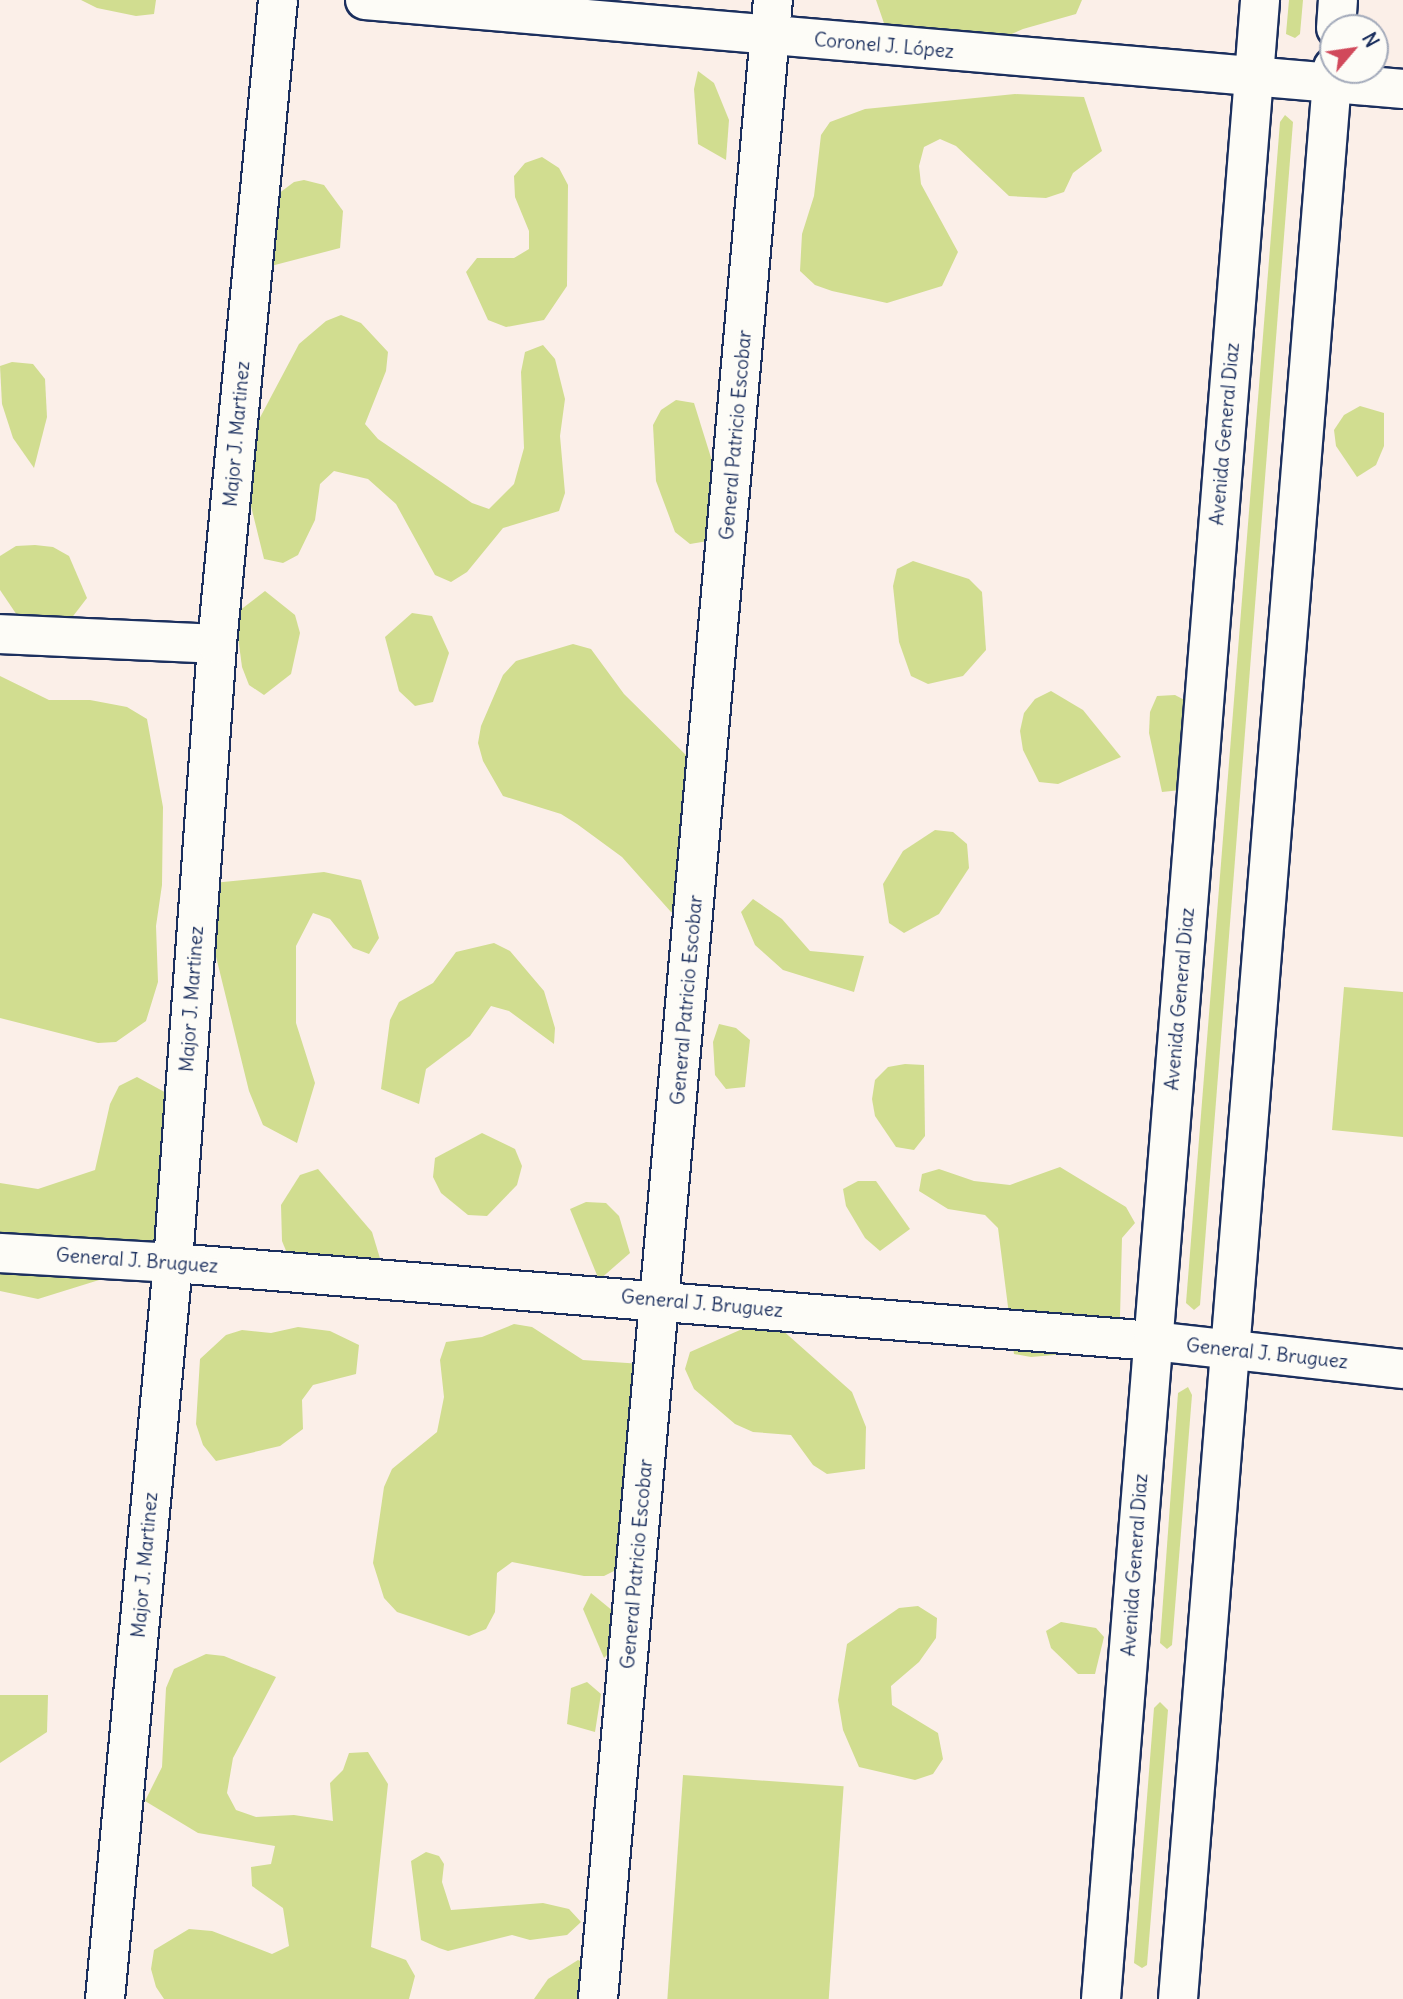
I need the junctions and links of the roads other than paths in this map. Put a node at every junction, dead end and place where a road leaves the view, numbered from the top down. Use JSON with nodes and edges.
{"nodes":[{"id":1,"x":278,"y":0,"type":"edge"},
{"id":2,"x":365,"y":0,"type":"edge"},
{"id":3,"x":1260,"y":0,"type":"edge"},
{"id":4,"x":772,"y":18,"type":"edge"},
{"id":5,"x":1319,"y":75,"type":"edge"},
{"id":6,"x":1254,"y":77,"type":"junction"},
{"id":7,"x":1331,"y":84,"type":"edge"},
{"id":8,"x":1378,"y":84,"type":"edge"},
{"id":9,"x":1403,"y":89,"type":"edge"},
{"id":10,"x":0,"y":634,"type":"edge"},
{"id":11,"x":217,"y":644,"type":"junction"},
{"id":12,"x":0,"y":1253,"type":"edge"},
{"id":13,"x":173,"y":1263,"type":"junction"},
{"id":14,"x":661,"y":1301,"type":"junction"},
{"id":15,"x":1153,"y":1341,"type":"junction"},
{"id":16,"x":1230,"y":1350,"type":"junction"},
{"id":17,"x":1403,"y":1369,"type":"edge"},
{"id":18,"x":105,"y":1999,"type":"edge"},
{"id":19,"x":598,"y":1999,"type":"edge"},
{"id":20,"x":1101,"y":1999,"type":"edge"},
{"id":21,"x":1178,"y":1999,"type":"edge"}],
"edges":[{"from":1,"to":11,"type":"street","name":"Major J. Martinez"},
{"from":2,"to":4,"type":"street","name":"Coronel J. López"},
{"from":3,"to":6,"type":"street","name":"Avenida General Diaz"},
{"from":4,"to":6,"type":"street","name":"Coronel J. López"},
{"from":4,"to":14,"type":"street","name":"General Patricio Escobar"},
{"from":5,"to":6,"type":"street","name":"Coronel J. López"},
{"from":6,"to":15,"type":"street","name":"Avenida General Diaz"},
{"from":7,"to":16,"type":"street"},
{"from":8,"to":9,"type":"street","name":"Coronel J. López"},
{"from":10,"to":11,"type":"street"},
{"from":11,"to":13,"type":"street","name":"Major J. Martinez"},
{"from":12,"to":13,"type":"street","name":"General J. Bruguez"},
{"from":13,"to":14,"type":"street","name":"General J. Bruguez"},
{"from":13,"to":18,"type":"street","name":"Major J. Martinez"},
{"from":14,"to":15,"type":"street","name":"General J. Bruguez"},
{"from":14,"to":19,"type":"street","name":"General Patricio Escobar"},
{"from":15,"to":16,"type":"street","name":"General J. Bruguez"},
{"from":15,"to":20,"type":"street","name":"Avenida General Diaz"},
{"from":16,"to":17,"type":"street","name":"General J. Bruguez"},
{"from":16,"to":21,"type":"street"}]}
